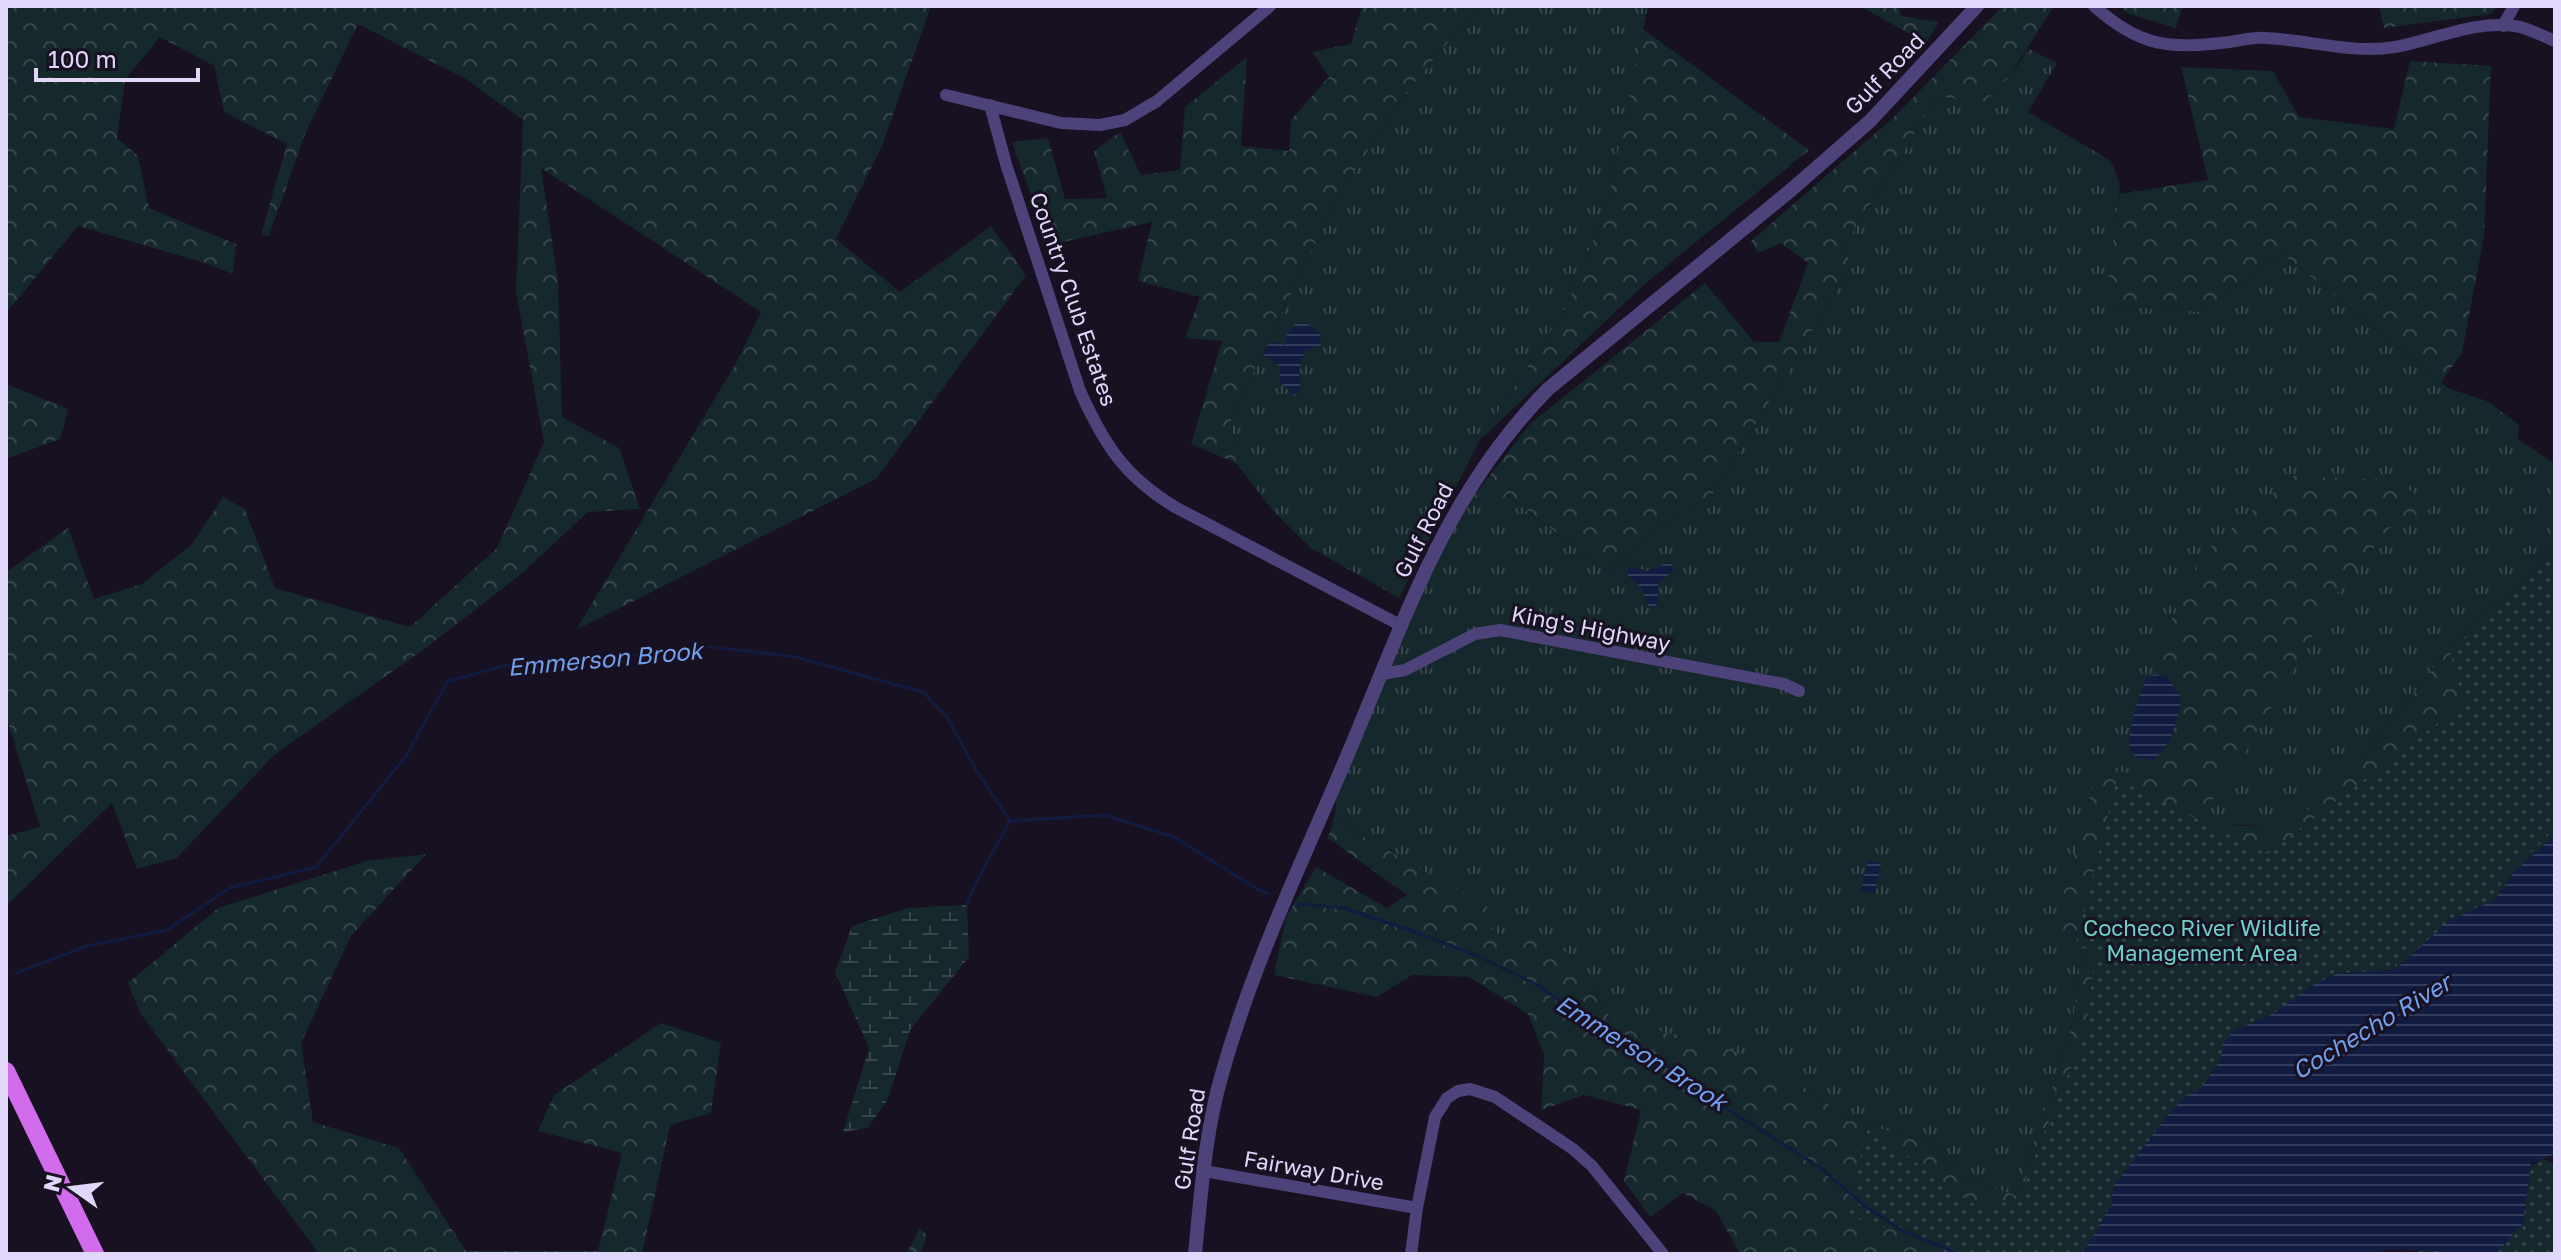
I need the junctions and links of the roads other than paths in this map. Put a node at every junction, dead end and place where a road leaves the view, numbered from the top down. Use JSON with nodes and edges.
{"nodes":[{"id":1,"x":1270,"y":6,"type":"edge"},
{"id":2,"x":1977,"y":6,"type":"edge"},
{"id":3,"x":2094,"y":6,"type":"edge"},
{"id":4,"x":2514,"y":6,"type":"edge"},
{"id":5,"x":2503,"y":26,"type":"junction"},
{"id":6,"x":2555,"y":41,"type":"edge"},
{"id":7,"x":946,"y":95,"type":"dead end"},
{"id":8,"x":990,"y":105,"type":"junction"},
{"id":9,"x":1402,"y":626,"type":"junction"},
{"id":10,"x":1382,"y":674,"type":"junction"},
{"id":11,"x":1799,"y":691,"type":"dead end"},
{"id":12,"x":6,"y":1071,"type":"edge"},
{"id":13,"x":1204,"y":1171,"type":"junction"},
{"id":14,"x":1417,"y":1208,"type":"junction"},
{"id":15,"x":95,"y":1254,"type":"edge"},
{"id":16,"x":1195,"y":1254,"type":"edge"},
{"id":17,"x":1411,"y":1254,"type":"edge"},
{"id":18,"x":1663,"y":1254,"type":"edge"}],
"edges":[{"from":1,"to":8,"type":"street"},
{"from":2,"to":9,"type":"street","name":"Gulf Road"},
{"from":3,"to":5,"type":"street"},
{"from":4,"to":5,"type":"street"},
{"from":5,"to":6,"type":"street"},
{"from":7,"to":8,"type":"street"},
{"from":8,"to":9,"type":"street","name":"Country Club Estates"},
{"from":9,"to":10,"type":"street","name":"Gulf Road"},
{"from":10,"to":11,"type":"street","name":"King's Highway"},
{"from":10,"to":13,"type":"street","name":"Gulf Road"},
{"from":12,"to":15,"type":"main road"},
{"from":13,"to":14,"type":"street","name":"Fairway Drive"},
{"from":13,"to":16,"type":"street","name":"Gulf Road"},
{"from":14,"to":17,"type":"street"},
{"from":14,"to":18,"type":"street"}]}
